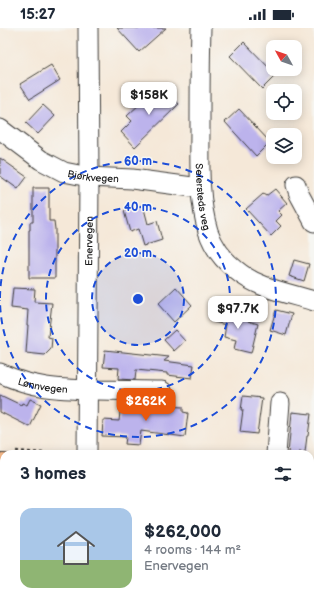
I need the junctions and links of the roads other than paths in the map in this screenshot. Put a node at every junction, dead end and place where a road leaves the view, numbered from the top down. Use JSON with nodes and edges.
{"nodes":[{"id":1,"x":88,"y":28,"type":"edge"},
{"id":2,"x":201,"y":28,"type":"edge"},
{"id":3,"x":0,"y":129,"type":"edge"},
{"id":4,"x":89,"y":178,"type":"junction"},
{"id":5,"x":296,"y":185,"type":"dead end"},
{"id":6,"x":200,"y":188,"type":"junction"},
{"id":7,"x":314,"y":222,"type":"edge"},
{"id":8,"x":314,"y":301,"type":"edge"},
{"id":9,"x":0,"y":373,"type":"edge"},
{"id":10,"x":87,"y":390,"type":"junction"},
{"id":11,"x":162,"y":392,"type":"dead end"},
{"id":12,"x":280,"y":403,"type":"dead end"},
{"id":13,"x":87,"y":450,"type":"edge"},
{"id":14,"x":276,"y":450,"type":"edge"}],
"edges":[{"from":1,"to":4,"type":"street","name":"Enervegen"},
{"from":2,"to":6,"type":"street","name":"Seiersteds veg"},
{"from":3,"to":4,"type":"street","name":"Bjørkvegen"},
{"from":4,"to":6,"type":"street","name":"Bjørkvegen"},
{"from":4,"to":10,"type":"street","name":"Enervegen"},
{"from":5,"to":7,"type":"street"},
{"from":6,"to":8,"type":"street","name":"Seiersteds veg"},
{"from":9,"to":10,"type":"street","name":"Lønnvegen"},
{"from":10,"to":11,"type":"street","name":"Lønnvegen"},
{"from":10,"to":13,"type":"street","name":"Enervegen"},
{"from":12,"to":14,"type":"street"}]}
